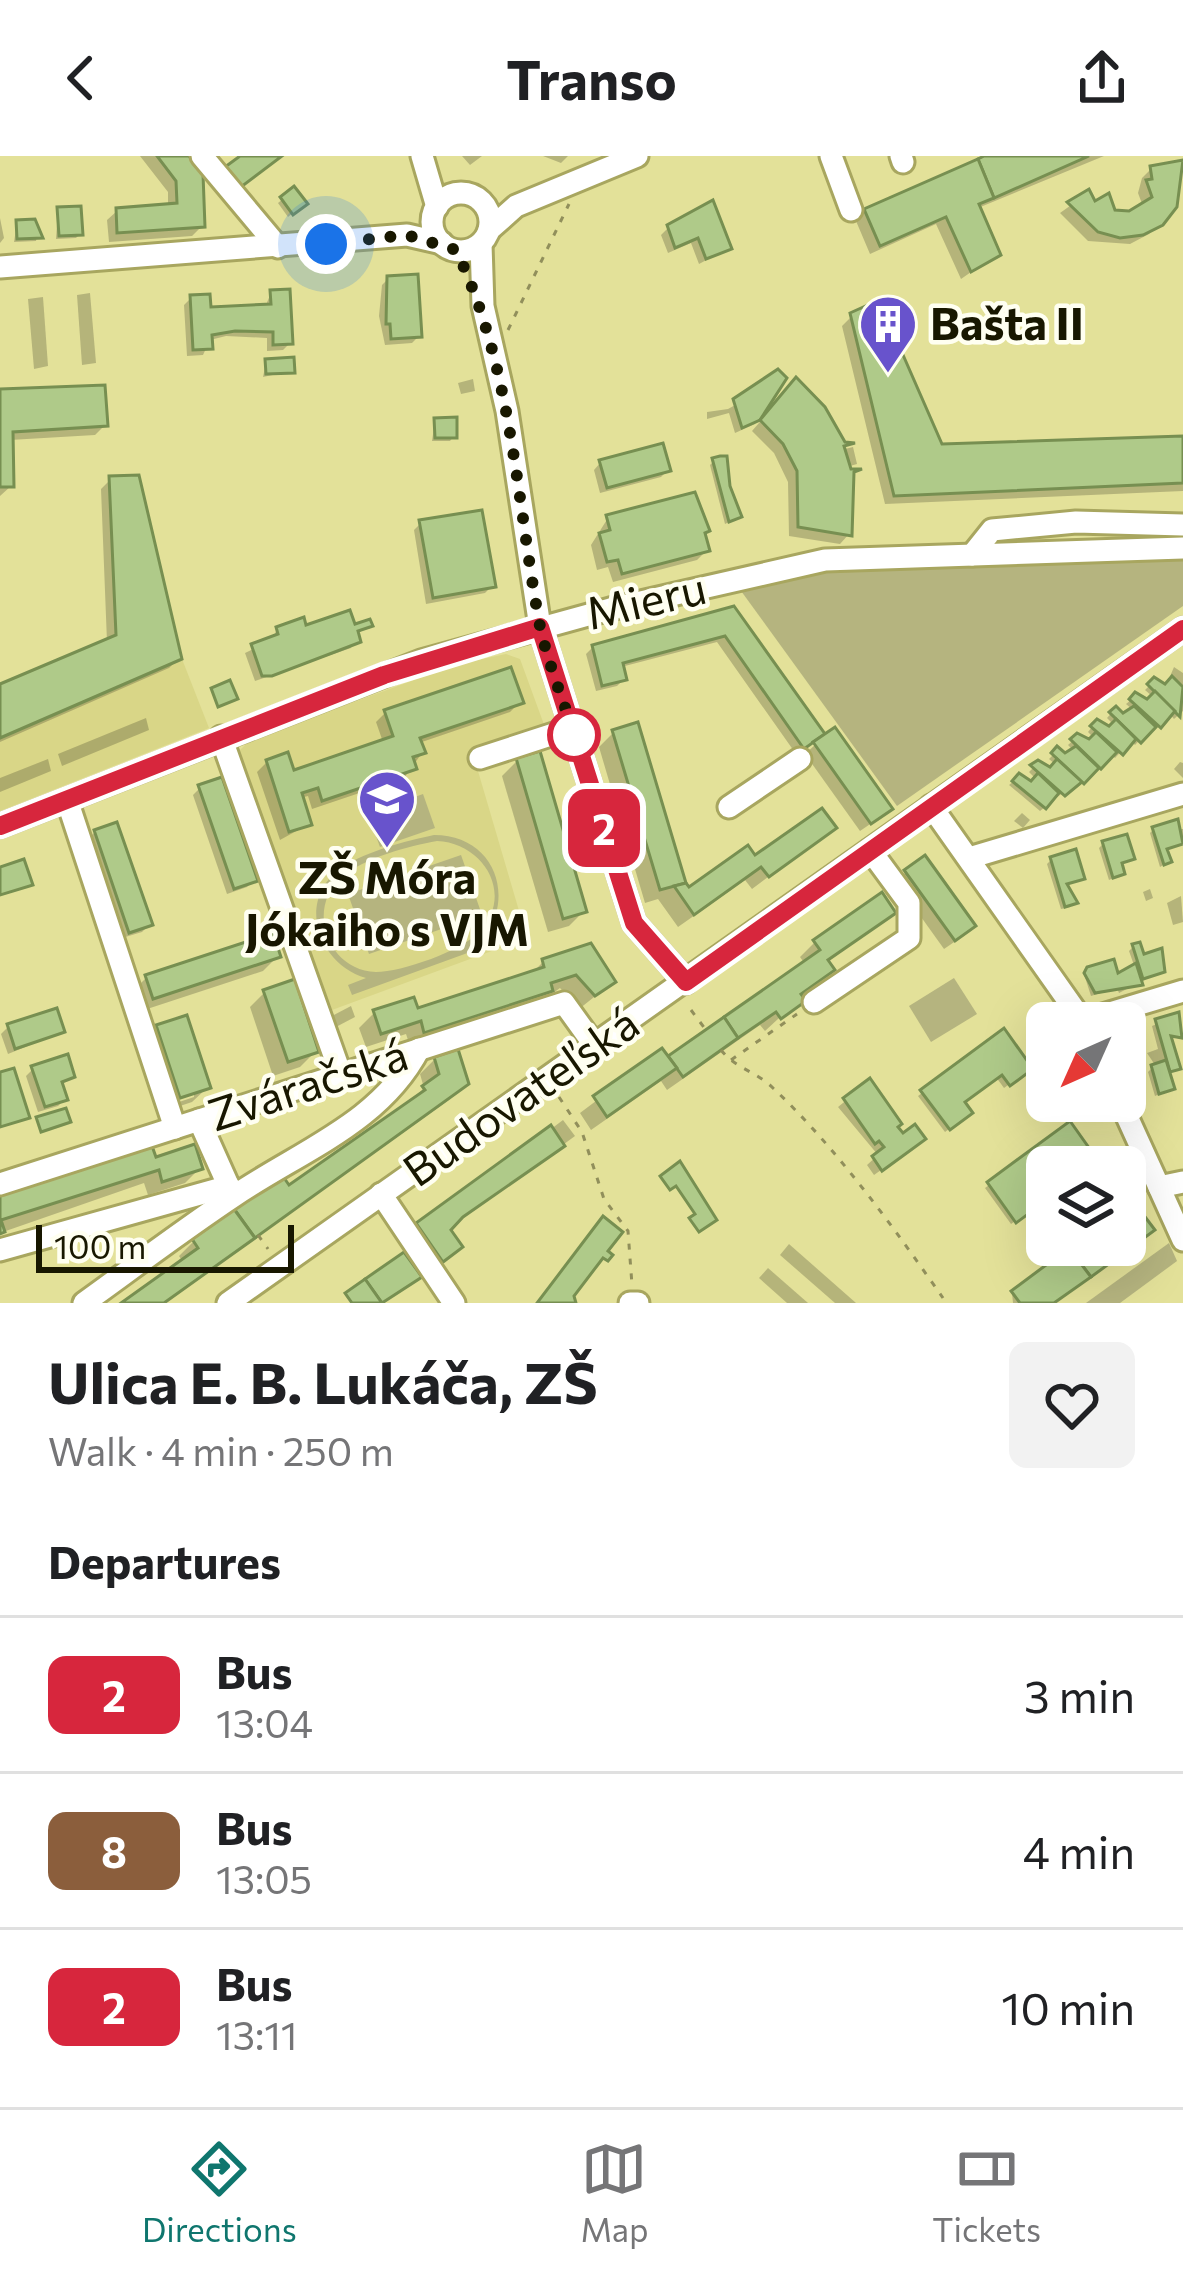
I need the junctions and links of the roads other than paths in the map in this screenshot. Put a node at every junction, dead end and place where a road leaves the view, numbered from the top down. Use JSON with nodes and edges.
{"nodes":[{"id":1,"x":202,"y":156,"type":"edge"},
{"id":2,"x":423,"y":156,"type":"edge"},
{"id":3,"x":637,"y":156,"type":"edge"},
{"id":4,"x":831,"y":156,"type":"edge"},
{"id":5,"x":471,"y":197,"type":"junction"},
{"id":6,"x":516,"y":206,"type":"junction"},
{"id":7,"x":436,"y":210,"type":"junction"},
{"id":8,"x":851,"y":210,"type":"dead end"},
{"id":9,"x":407,"y":235,"type":"junction"},
{"id":10,"x":485,"y":237,"type":"junction"},
{"id":11,"x":449,"y":247,"type":"junction"},
{"id":12,"x":278,"y":248,"type":"junction"},
{"id":13,"x":0,"y":267,"type":"edge"},
{"id":14,"x":483,"y":306,"type":"junction"},
{"id":15,"x":1183,"y":525,"type":"edge"},
{"id":16,"x":1183,"y":548,"type":"edge"},
{"id":17,"x":971,"y":555,"type":"junction"},
{"id":18,"x":540,"y":627,"type":"junction"},
{"id":19,"x":1183,"y":629,"type":"edge"},
{"id":20,"x":572,"y":728,"type":"junction"},
{"id":21,"x":221,"y":737,"type":"junction"},
{"id":22,"x":480,"y":758,"type":"dead end"},
{"id":23,"x":800,"y":759,"type":"dead end"},
{"id":24,"x":1183,"y":794,"type":"edge"},
{"id":25,"x":68,"y":803,"type":"junction"},
{"id":26,"x":931,"y":806,"type":"junction"},
{"id":27,"x":729,"y":807,"type":"dead end"},
{"id":28,"x":0,"y":826,"type":"edge"},
{"id":29,"x":870,"y":850,"type":"junction"},
{"id":30,"x":969,"y":858,"type":"junction"},
{"id":31,"x":686,"y":982,"type":"junction"},
{"id":32,"x":1183,"y":991,"type":"edge"},
{"id":33,"x":1070,"y":1002,"type":"edge"},
{"id":34,"x":814,"y":1003,"type":"road end"},
{"id":35,"x":1146,"y":1003,"type":"edge"},
{"id":36,"x":596,"y":1046,"type":"junction"},
{"id":37,"x":419,"y":1049,"type":"junction"},
{"id":38,"x":341,"y":1075,"type":"junction"},
{"id":39,"x":200,"y":1120,"type":"junction"},
{"id":40,"x":1130,"y":1122,"type":"edge"},
{"id":41,"x":175,"y":1128,"type":"junction"},
{"id":42,"x":1183,"y":1182,"type":"edge"},
{"id":43,"x":0,"y":1184,"type":"edge"},
{"id":44,"x":1160,"y":1187,"type":"junction"},
{"id":45,"x":231,"y":1191,"type":"junction"},
{"id":46,"x":381,"y":1194,"type":"junction"},
{"id":47,"x":1183,"y":1240,"type":"edge"},
{"id":48,"x":0,"y":1250,"type":"edge"},
{"id":49,"x":84,"y":1303,"type":"edge"},
{"id":50,"x":228,"y":1303,"type":"edge"},
{"id":51,"x":454,"y":1303,"type":"edge"}],
"edges":[{"from":1,"to":12,"type":"street"},
{"from":2,"to":5,"type":"street"},
{"from":2,"to":7,"type":"street"},
{"from":3,"to":6,"type":"street"},
{"from":4,"to":8,"type":"street"},
{"from":5,"to":6,"type":"street"},
{"from":5,"to":7,"type":"street"},
{"from":5,"to":10,"type":"street"},
{"from":6,"to":10,"type":"street"},
{"from":7,"to":9,"type":"street"},
{"from":7,"to":11,"type":"street"},
{"from":9,"to":11,"type":"street"},
{"from":9,"to":12,"type":"street"},
{"from":10,"to":11,"type":"street"},
{"from":10,"to":14,"type":"street"},
{"from":11,"to":14,"type":"street"},
{"from":12,"to":13,"type":"street"},
{"from":14,"to":18,"type":"street"},
{"from":15,"to":17,"type":"street"},
{"from":16,"to":17,"type":"street","name":"Mieru"},
{"from":17,"to":18,"type":"street","name":"Mieru"},
{"from":18,"to":20,"type":"street"},
{"from":18,"to":21,"type":"street","name":"Mieru"},
{"from":19,"to":26,"type":"street","name":"Budovateľská"},
{"from":20,"to":22,"type":"street"},
{"from":20,"to":31,"type":"street"},
{"from":21,"to":25,"type":"street","name":"Mieru"},
{"from":21,"to":38,"type":"street"},
{"from":23,"to":27,"type":"street"},
{"from":24,"to":30,"type":"street"},
{"from":25,"to":28,"type":"street","name":"Mieru"},
{"from":25,"to":41,"type":"street"},
{"from":26,"to":29,"type":"street","name":"Budovateľská"},
{"from":26,"to":30,"type":"street"},
{"from":29,"to":31,"type":"street","name":"Budovateľská"},
{"from":29,"to":34,"type":"street"},
{"from":30,"to":33,"type":"street"},
{"from":31,"to":36,"type":"street","name":"Budovateľská"},
{"from":32,"to":35,"type":"street"},
{"from":36,"to":37,"type":"street","name":"Zváračská"},
{"from":36,"to":46,"type":"street","name":"Budovateľská"},
{"from":37,"to":38,"type":"street","name":"Zváračská"},
{"from":37,"to":45,"type":"street"},
{"from":38,"to":39,"type":"street","name":"Zváračská"},
{"from":39,"to":41,"type":"street","name":"Zváračská"},
{"from":39,"to":45,"type":"street"},
{"from":40,"to":44,"type":"street"},
{"from":41,"to":43,"type":"street","name":"Zváračská"},
{"from":42,"to":44,"type":"street"},
{"from":44,"to":47,"type":"street"},
{"from":45,"to":48,"type":"street"},
{"from":45,"to":49,"type":"street"},
{"from":46,"to":50,"type":"street","name":"Budovateľská"},
{"from":46,"to":51,"type":"street"}]}
